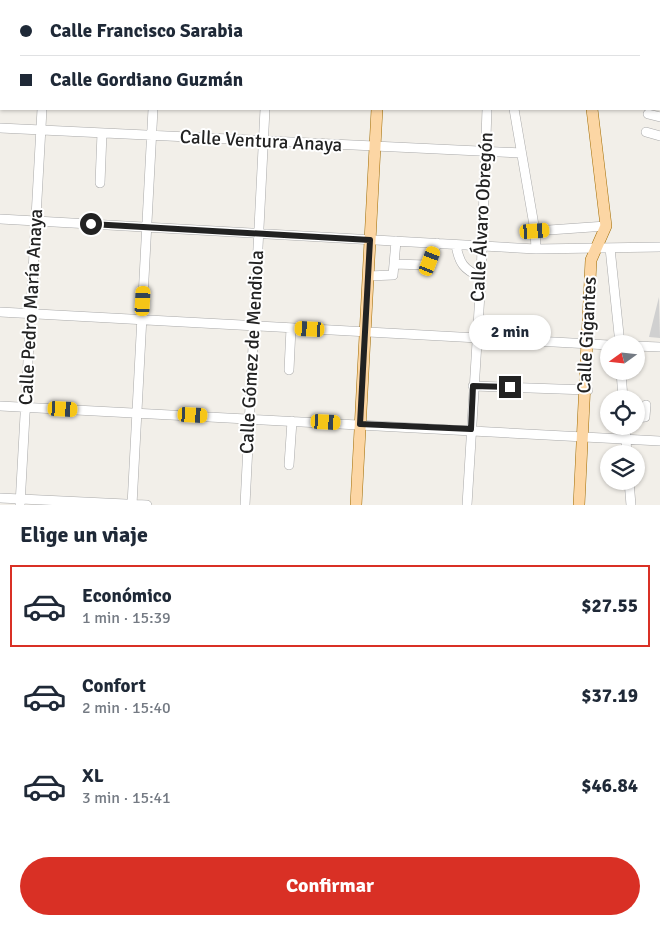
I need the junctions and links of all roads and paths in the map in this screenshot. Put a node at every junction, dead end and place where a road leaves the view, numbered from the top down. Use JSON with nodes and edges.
{"nodes":[{"id":1,"x":42,"y":110,"type":"edge"},
{"id":2,"x":153,"y":110,"type":"edge"},
{"id":3,"x":265,"y":110,"type":"edge"},
{"id":4,"x":377,"y":110,"type":"edge"},
{"id":5,"x":487,"y":110,"type":"edge"},
{"id":6,"x":514,"y":110,"type":"edge"},
{"id":7,"x":592,"y":110,"type":"edge"},
{"id":8,"x":648,"y":114,"type":"dead end"},
{"id":9,"x":660,"y":117,"type":"edge"},
{"id":10,"x":0,"y":128,"type":"edge"},
{"id":11,"x":41,"y":130,"type":"junction"},
{"id":12,"x":646,"y":132,"type":"dead end"},
{"id":13,"x":102,"y":133,"type":"junction"},
{"id":14,"x":152,"y":135,"type":"junction"},
{"id":15,"x":660,"y":136,"type":"edge"},
{"id":16,"x":263,"y":141,"type":"junction"},
{"id":17,"x":374,"y":147,"type":"junction"},
{"id":18,"x":485,"y":153,"type":"junction"},
{"id":19,"x":522,"y":154,"type":"junction"},
{"id":20,"x":100,"y":183,"type":"dead end"},
{"id":21,"x":0,"y":219,"type":"edge"},
{"id":22,"x":36,"y":221,"type":"junction"},
{"id":23,"x":606,"y":226,"type":"junction"},
{"id":24,"x":147,"y":227,"type":"junction"},
{"id":25,"x":535,"y":231,"type":"junction"},
{"id":26,"x":258,"y":234,"type":"junction"},
{"id":27,"x":370,"y":240,"type":"junction"},
{"id":28,"x":396,"y":241,"type":"junction"},
{"id":29,"x":437,"y":243,"type":"junction"},
{"id":30,"x":456,"y":245,"type":"junction"},
{"id":31,"x":481,"y":246,"type":"junction"},
{"id":32,"x":660,"y":247,"type":"edge"},
{"id":33,"x":592,"y":248,"type":"junction"},
{"id":34,"x":610,"y":248,"type":"junction"},
{"id":35,"x":536,"y":249,"type":"junction"},
{"id":36,"x":394,"y":264,"type":"junction"},
{"id":37,"x":368,"y":276,"type":"junction"},
{"id":38,"x":480,"y":277,"type":"junction"},
{"id":39,"x":0,"y":312,"type":"edge"},
{"id":40,"x":31,"y":314,"type":"junction"},
{"id":41,"x":142,"y":320,"type":"junction"},
{"id":42,"x":254,"y":326,"type":"junction"},
{"id":43,"x":291,"y":328,"type":"junction"},
{"id":44,"x":365,"y":332,"type":"junction"},
{"id":45,"x":619,"y":335,"type":"edge"},
{"id":46,"x":476,"y":338,"type":"junction"},
{"id":47,"x":586,"y":344,"type":"junction"},
{"id":48,"x":600,"y":345,"type":"edge"},
{"id":49,"x":645,"y":346,"type":"edge"},
{"id":50,"x":660,"y":347,"type":"edge"},
{"id":51,"x":290,"y":370,"type":"dead end"},
{"id":52,"x":473,"y":386,"type":"junction"},
{"id":53,"x":586,"y":390,"type":"junction"},
{"id":54,"x":646,"y":405,"type":"dead end"},
{"id":55,"x":0,"y":406,"type":"edge"},
{"id":56,"x":26,"y":407,"type":"junction"},
{"id":57,"x":137,"y":413,"type":"junction"},
{"id":58,"x":645,"y":417,"type":"edge"},
{"id":59,"x":249,"y":418,"type":"junction"},
{"id":60,"x":292,"y":421,"type":"junction"},
{"id":61,"x":360,"y":424,"type":"junction"},
{"id":62,"x":471,"y":429,"type":"junction"},
{"id":63,"x":626,"y":435,"type":"edge"},
{"id":64,"x":582,"y":436,"type":"junction"},
{"id":65,"x":626,"y":440,"type":"junction"},
{"id":66,"x":660,"y":441,"type":"edge"},
{"id":67,"x":626,"y":445,"type":"edge"},
{"id":68,"x":290,"y":465,"type":"dead end"},
{"id":69,"x":630,"y":490,"type":"edge"},
{"id":70,"x":0,"y":498,"type":"edge"},
{"id":71,"x":20,"y":502,"type":"edge"},
{"id":72,"x":132,"y":505,"type":"edge"},
{"id":73,"x":148,"y":505,"type":"edge"},
{"id":74,"x":244,"y":505,"type":"edge"},
{"id":75,"x":356,"y":505,"type":"edge"},
{"id":76,"x":467,"y":505,"type":"edge"},
{"id":77,"x":579,"y":505,"type":"edge"},
{"id":78,"x":631,"y":505,"type":"edge"}],
"edges":[{"from":1,"to":11,"type":"street","name":"Calle Pedro María Anaya"},
{"from":2,"to":14,"type":"street"},
{"from":3,"to":16,"type":"street","name":"Calle Gómez de Mendiola"},
{"from":4,"to":17,"type":"main road"},
{"from":5,"to":18,"type":"street","name":"Calle Álvaro Obregón"},
{"from":6,"to":19,"type":"street"},
{"from":7,"to":23,"type":"main road"},
{"from":8,"to":9,"type":"street"},
{"from":10,"to":11,"type":"street","name":"Calle Ventura Anaya"},
{"from":11,"to":13,"type":"street","name":"Calle Ventura Anaya"},
{"from":11,"to":22,"type":"street","name":"Calle Pedro María Anaya"},
{"from":12,"to":15,"type":"street"},
{"from":13,"to":14,"type":"street","name":"Calle Ventura Anaya"},
{"from":13,"to":20,"type":"street"},
{"from":14,"to":16,"type":"street","name":"Calle Ventura Anaya"},
{"from":14,"to":24,"type":"street"},
{"from":16,"to":17,"type":"street","name":"Calle Ventura Anaya"},
{"from":16,"to":26,"type":"street","name":"Calle Gómez de Mendiola"},
{"from":17,"to":18,"type":"street","name":"Calle Ventura Anaya"},
{"from":17,"to":27,"type":"main road"},
{"from":18,"to":19,"type":"street","name":"Calle Ventura Anaya"},
{"from":18,"to":31,"type":"street","name":"Calle Álvaro Obregón"},
{"from":19,"to":25,"type":"street"},
{"from":21,"to":22,"type":"street"},
{"from":22,"to":24,"type":"street"},
{"from":22,"to":40,"type":"street","name":"Calle Pedro María Anaya"},
{"from":23,"to":25,"type":"street"},
{"from":23,"to":33,"type":"main road","name":"Calle Gigantes"},
{"from":24,"to":26,"type":"street"},
{"from":24,"to":41,"type":"street"},
{"from":25,"to":35,"type":"street"},
{"from":26,"to":27,"type":"street"},
{"from":26,"to":42,"type":"street","name":"Calle Gómez de Mendiola"},
{"from":27,"to":28,"type":"street"},
{"from":27,"to":37,"type":"main road"},
{"from":28,"to":29,"type":"street"},
{"from":28,"to":36,"type":"street"},
{"from":29,"to":30,"type":"street"},
{"from":29,"to":36,"type":"street"},
{"from":30,"to":31,"type":"street"},
{"from":30,"to":38,"type":"street"},
{"from":31,"to":35,"type":"street"},
{"from":31,"to":38,"type":"street","name":"Calle Álvaro Obregón"},
{"from":32,"to":34,"type":"street"},
{"from":33,"to":34,"type":"street"},
{"from":33,"to":35,"type":"street"},
{"from":33,"to":47,"type":"main road","name":"Calle Gigantes"},
{"from":34,"to":45,"type":"street"},
{"from":36,"to":37,"type":"street"},
{"from":37,"to":44,"type":"main road"},
{"from":38,"to":46,"type":"street","name":"Calle Álvaro Obregón"},
{"from":39,"to":40,"type":"street"},
{"from":40,"to":41,"type":"street"},
{"from":40,"to":56,"type":"street","name":"Calle Pedro María Anaya"},
{"from":41,"to":42,"type":"street"},
{"from":41,"to":57,"type":"street"},
{"from":42,"to":43,"type":"street"},
{"from":42,"to":59,"type":"street","name":"Calle Gómez de Mendiola"},
{"from":43,"to":44,"type":"street"},
{"from":43,"to":51,"type":"street"},
{"from":44,"to":46,"type":"street"},
{"from":44,"to":61,"type":"main road"},
{"from":46,"to":47,"type":"street"},
{"from":46,"to":52,"type":"street","name":"Calle Álvaro Obregón"},
{"from":47,"to":48,"type":"street"},
{"from":47,"to":53,"type":"main road","name":"Calle Gigantes"},
{"from":49,"to":50,"type":"street"},
{"from":52,"to":53,"type":"street"},
{"from":52,"to":62,"type":"street","name":"Calle Álvaro Obregón"},
{"from":53,"to":64,"type":"main road","name":"Calle Gigantes"},
{"from":54,"to":58,"type":"street"},
{"from":55,"to":56,"type":"street"},
{"from":56,"to":57,"type":"street"},
{"from":56,"to":71,"type":"street","name":"Calle Pedro María Anaya"},
{"from":57,"to":59,"type":"street"},
{"from":57,"to":72,"type":"street"},
{"from":59,"to":60,"type":"street"},
{"from":59,"to":74,"type":"street","name":"Calle Gómez de Mendiola"},
{"from":60,"to":61,"type":"street"},
{"from":60,"to":68,"type":"street"},
{"from":61,"to":62,"type":"street"},
{"from":61,"to":75,"type":"main road"},
{"from":62,"to":64,"type":"street"},
{"from":62,"to":76,"type":"street","name":"Calle Álvaro Obregón"},
{"from":63,"to":65,"type":"street"},
{"from":64,"to":65,"type":"street"},
{"from":64,"to":77,"type":"main road","name":"Calle Gigantes"},
{"from":65,"to":66,"type":"street"},
{"from":65,"to":67,"type":"street"},
{"from":69,"to":78,"type":"street"},
{"from":70,"to":71,"type":"street"},
{"from":71,"to":72,"type":"street"},
{"from":72,"to":73,"type":"street"}]}
